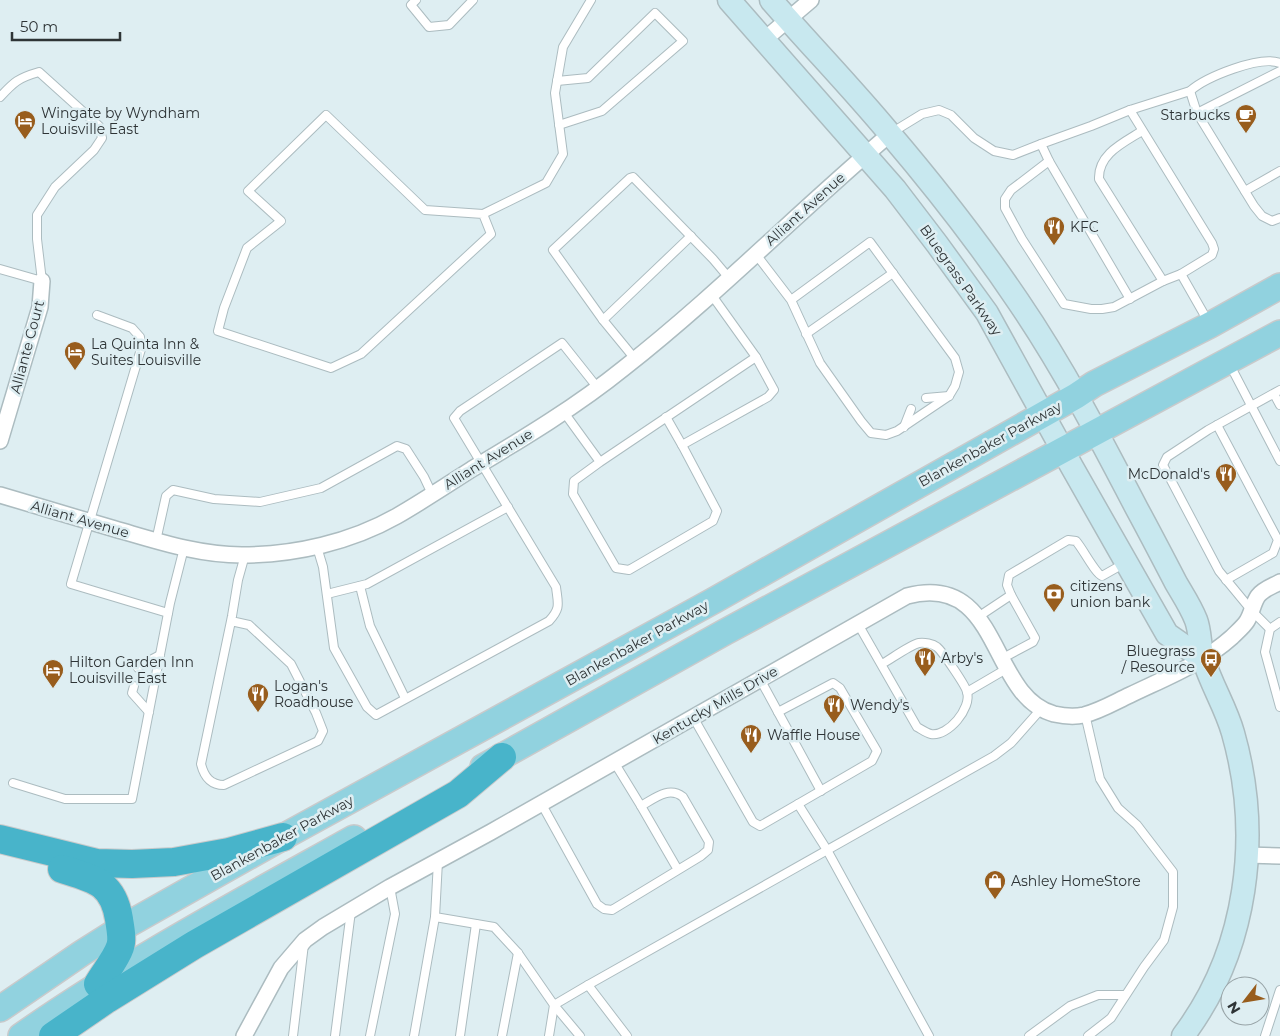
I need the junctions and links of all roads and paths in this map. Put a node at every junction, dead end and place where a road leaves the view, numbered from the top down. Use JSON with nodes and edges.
{"nodes":[{"id":1,"x":416,"y":0,"type":"edge"},
{"id":2,"x":473,"y":0,"type":"edge"},
{"id":3,"x":590,"y":0,"type":"edge"},
{"id":4,"x":730,"y":0,"type":"edge"},
{"id":5,"x":771,"y":0,"type":"edge"},
{"id":6,"x":811,"y":0,"type":"edge"},
{"id":7,"x":788,"y":20,"type":"junction"},
{"id":8,"x":764,"y":40,"type":"junction"},
{"id":9,"x":1280,"y":63,"type":"edge"},
{"id":10,"x":1280,"y":72,"type":"edge"},
{"id":11,"x":557,"y":81,"type":"junction"},
{"id":12,"x":1190,"y":91,"type":"junction"},
{"id":13,"x":0,"y":98,"type":"edge"},
{"id":14,"x":1130,"y":110,"type":"junction"},
{"id":15,"x":1197,"y":113,"type":"junction"},
{"id":16,"x":559,"y":125,"type":"junction"},
{"id":17,"x":1142,"y":131,"type":"junction"},
{"id":18,"x":890,"y":134,"type":"junction"},
{"id":19,"x":1041,"y":144,"type":"junction"},
{"id":20,"x":865,"y":155,"type":"junction"},
{"id":21,"x":1049,"y":161,"type":"junction"},
{"id":22,"x":1280,"y":171,"type":"edge"},
{"id":23,"x":1245,"y":191,"type":"junction"},
{"id":24,"x":483,"y":214,"type":"junction"},
{"id":25,"x":1280,"y":218,"type":"edge"},
{"id":26,"x":691,"y":236,"type":"junction"},
{"id":27,"x":755,"y":253,"type":"junction"},
{"id":28,"x":0,"y":269,"type":"edge"},
{"id":29,"x":893,"y":273,"type":"junction"},
{"id":30,"x":1182,"y":274,"type":"junction"},
{"id":31,"x":729,"y":278,"type":"junction"},
{"id":32,"x":42,"y":281,"type":"junction"},
{"id":33,"x":1163,"y":281,"type":"junction"},
{"id":34,"x":1280,"y":286,"type":"edge"},
{"id":35,"x":711,"y":294,"type":"junction"},
{"id":36,"x":1130,"y":299,"type":"junction"},
{"id":37,"x":791,"y":300,"type":"junction"},
{"id":38,"x":97,"y":315,"type":"dead end"},
{"id":39,"x":603,"y":320,"type":"junction"},
{"id":40,"x":1210,"y":325,"type":"junction"},
{"id":41,"x":1280,"y":333,"type":"edge"},
{"id":42,"x":806,"y":334,"type":"junction"},
{"id":43,"x":756,"y":357,"type":"junction"},
{"id":44,"x":635,"y":359,"type":"junction"},
{"id":45,"x":1228,"y":361,"type":"junction"},
{"id":46,"x":597,"y":388,"type":"junction"},
{"id":47,"x":1277,"y":392,"type":"edge"},
{"id":48,"x":949,"y":396,"type":"junction"},
{"id":49,"x":1076,"y":396,"type":"junction"},
{"id":50,"x":926,"y":398,"type":"dead end"},
{"id":51,"x":1280,"y":405,"type":"edge"},
{"id":52,"x":1252,"y":407,"type":"junction"},
{"id":53,"x":911,"y":409,"type":"dead end"},
{"id":54,"x":563,"y":410,"type":"junction"},
{"id":55,"x":1042,"y":414,"type":"junction"},
{"id":56,"x":666,"y":417,"type":"junction"},
{"id":57,"x":1217,"y":425,"type":"junction"},
{"id":58,"x":904,"y":427,"type":"junction"},
{"id":59,"x":1096,"y":432,"type":"junction"},
{"id":60,"x":0,"y":441,"type":"edge"},
{"id":61,"x":682,"y":445,"type":"junction"},
{"id":62,"x":1063,"y":450,"type":"junction"},
{"id":63,"x":1280,"y":460,"type":"edge"},
{"id":64,"x":600,"y":462,"type":"junction"},
{"id":65,"x":482,"y":463,"type":"junction"},
{"id":66,"x":432,"y":494,"type":"junction"},
{"id":67,"x":0,"y":495,"type":"edge"},
{"id":68,"x":508,"y":506,"type":"junction"},
{"id":69,"x":89,"y":521,"type":"junction"},
{"id":70,"x":1279,"y":539,"type":"edge"},
{"id":71,"x":156,"y":541,"type":"junction"},
{"id":72,"x":317,"y":546,"type":"junction"},
{"id":73,"x":184,"y":548,"type":"junction"},
{"id":74,"x":244,"y":555,"type":"junction"},
{"id":75,"x":1126,"y":562,"type":"junction"},
{"id":76,"x":1226,"y":580,"type":"junction"},
{"id":77,"x":1280,"y":582,"type":"edge"},
{"id":78,"x":360,"y":586,"type":"junction"},
{"id":79,"x":327,"y":594,"type":"junction"},
{"id":80,"x":1011,"y":595,"type":"junction"},
{"id":81,"x":1252,"y":611,"type":"junction"},
{"id":82,"x":168,"y":612,"type":"junction"},
{"id":83,"x":978,"y":617,"type":"junction"},
{"id":84,"x":231,"y":621,"type":"junction"},
{"id":85,"x":1280,"y":622,"type":"edge"},
{"id":86,"x":858,"y":624,"type":"junction"},
{"id":87,"x":1270,"y":629,"type":"junction"},
{"id":88,"x":160,"y":655,"type":"junction"},
{"id":89,"x":1203,"y":660,"type":"junction"},
{"id":90,"x":1005,"y":663,"type":"junction"},
{"id":91,"x":882,"y":664,"type":"junction"},
{"id":92,"x":138,"y":668,"type":"dead end"},
{"id":93,"x":760,"y":679,"type":"junction"},
{"id":94,"x":134,"y":686,"type":"dead end"},
{"id":95,"x":967,"y":692,"type":"junction"},
{"id":96,"x":405,"y":698,"type":"junction"},
{"id":97,"x":1280,"y":707,"type":"edge"},
{"id":98,"x":1042,"y":708,"type":"junction"},
{"id":99,"x":149,"y":712,"type":"junction"},
{"id":100,"x":778,"y":712,"type":"junction"},
{"id":101,"x":1085,"y":714,"type":"junction"},
{"id":102,"x":693,"y":718,"type":"junction"},
{"id":103,"x":502,"y":757,"type":"junction"},
{"id":104,"x":614,"y":762,"type":"junction"},
{"id":105,"x":13,"y":783,"type":"dead end"},
{"id":106,"x":821,"y":791,"type":"junction"},
{"id":107,"x":541,"y":803,"type":"junction"},
{"id":108,"x":798,"y":804,"type":"junction"},
{"id":109,"x":641,"y":806,"type":"junction"},
{"id":110,"x":283,"y":837,"type":"junction"},
{"id":111,"x":0,"y":839,"type":"edge"},
{"id":112,"x":0,"y":847,"type":"edge"},
{"id":113,"x":827,"y":850,"type":"junction"},
{"id":114,"x":1248,"y":855,"type":"junction"},
{"id":115,"x":1280,"y":856,"type":"edge"},
{"id":116,"x":438,"y":861,"type":"junction"},
{"id":117,"x":678,"y":870,"type":"junction"},
{"id":118,"x":390,"y":887,"type":"junction"},
{"id":119,"x":351,"y":911,"type":"junction"},
{"id":120,"x":435,"y":917,"type":"junction"},
{"id":121,"x":476,"y":924,"type":"junction"},
{"id":122,"x":120,"y":929,"type":"junction"},
{"id":123,"x":304,"y":940,"type":"junction"},
{"id":124,"x":518,"y":953,"type":"junction"},
{"id":125,"x":98,"y":984,"type":"junction"},
{"id":126,"x":588,"y":985,"type":"junction"},
{"id":127,"x":1280,"y":990,"type":"edge"},
{"id":128,"x":1125,"y":996,"type":"junction"},
{"id":129,"x":554,"y":1005,"type":"junction"},
{"id":130,"x":0,"y":1009,"type":"edge"},
{"id":131,"x":21,"y":1036,"type":"edge"},
{"id":132,"x":53,"y":1036,"type":"edge"},
{"id":133,"x":244,"y":1036,"type":"edge"},
{"id":134,"x":293,"y":1036,"type":"edge"},
{"id":135,"x":335,"y":1036,"type":"edge"},
{"id":136,"x":370,"y":1036,"type":"edge"},
{"id":137,"x":414,"y":1036,"type":"edge"},
{"id":138,"x":460,"y":1036,"type":"edge"},
{"id":139,"x":502,"y":1036,"type":"edge"},
{"id":140,"x":549,"y":1036,"type":"edge"},
{"id":141,"x":580,"y":1036,"type":"edge"},
{"id":142,"x":627,"y":1036,"type":"edge"},
{"id":143,"x":929,"y":1036,"type":"edge"},
{"id":144,"x":1029,"y":1036,"type":"edge"},
{"id":145,"x":1088,"y":1036,"type":"edge"},
{"id":146,"x":1183,"y":1036,"type":"edge"},
{"id":147,"x":1265,"y":1036,"type":"edge"}],
"edges":[{"from":1,"to":2,"type":"lane"},
{"from":3,"to":11,"type":"lane"},
{"from":4,"to":8,"type":"street","name":"Bluegrass Parkway"},
{"from":5,"to":7,"type":"street","name":"Bluegrass Parkway"},
{"from":6,"to":7,"type":"street"},
{"from":7,"to":8,"type":"street"},
{"from":7,"to":18,"type":"street","name":"Bluegrass Parkway"},
{"from":8,"to":20,"type":"street","name":"Bluegrass Parkway"},
{"from":9,"to":12,"type":"lane"},
{"from":10,"to":15,"type":"lane"},
{"from":11,"to":16,"type":"lane"},
{"from":11,"to":16,"type":"lane"},
{"from":12,"to":14,"type":"lane"},
{"from":12,"to":15,"type":"lane"},
{"from":13,"to":32,"type":"lane"},
{"from":14,"to":17,"type":"lane"},
{"from":14,"to":19,"type":"lane"},
{"from":15,"to":23,"type":"lane"},
{"from":16,"to":24,"type":"lane"},
{"from":17,"to":30,"type":"lane"},
{"from":17,"to":33,"type":"lane"},
{"from":18,"to":19,"type":"lane"},
{"from":18,"to":20,"type":"street","name":"Alliant Avenue"},
{"from":18,"to":49,"type":"street","name":"Bluegrass Parkway"},
{"from":19,"to":21,"type":"lane"},
{"from":20,"to":27,"type":"street","name":"Alliant Avenue"},
{"from":20,"to":55,"type":"street","name":"Bluegrass Parkway"},
{"from":21,"to":36,"type":"lane"},
{"from":21,"to":36,"type":"lane"},
{"from":22,"to":23,"type":"lane"},
{"from":23,"to":25,"type":"lane"},
{"from":24,"to":24,"type":"lane"},
{"from":26,"to":31,"type":"lane"},
{"from":26,"to":39,"type":"lane"},
{"from":26,"to":39,"type":"lane"},
{"from":27,"to":31,"type":"street","name":"Alliant Avenue"},
{"from":27,"to":37,"type":"lane"},
{"from":28,"to":32,"type":"lane"},
{"from":29,"to":37,"type":"lane"},
{"from":29,"to":42,"type":"lane"},
{"from":29,"to":48,"type":"lane"},
{"from":30,"to":33,"type":"lane"},
{"from":30,"to":40,"type":"lane"},
{"from":31,"to":35,"type":"street","name":"Alliant Avenue"},
{"from":32,"to":60,"type":"street","name":"Alliante Court"},
{"from":33,"to":36,"type":"lane"},
{"from":34,"to":40,"type":"main road","name":"Blankenbaker Parkway"},
{"from":35,"to":43,"type":"lane"},
{"from":35,"to":44,"type":"street","name":"Alliant Avenue"},
{"from":37,"to":42,"type":"lane"},
{"from":38,"to":69,"type":"lane"},
{"from":39,"to":44,"type":"lane"},
{"from":40,"to":49,"type":"main road","name":"Blankenbaker Parkway"},
{"from":41,"to":45,"type":"main road"},
{"from":42,"to":58,"type":"lane"},
{"from":43,"to":56,"type":"lane"},
{"from":43,"to":61,"type":"lane"},
{"from":44,"to":46,"type":"street","name":"Alliant Avenue"},
{"from":45,"to":52,"type":"lane"},
{"from":45,"to":59,"type":"main road"},
{"from":46,"to":54,"type":"street","name":"Alliant Avenue"},
{"from":46,"to":65,"type":"lane"},
{"from":47,"to":51,"type":"lane"},
{"from":47,"to":52,"type":"lane"},
{"from":48,"to":50,"type":"lane"},
{"from":48,"to":58,"type":"lane"},
{"from":49,"to":55,"type":"main road","name":"Blankenbaker Parkway"},
{"from":49,"to":59,"type":"street","name":"Bluegrass Parkway"},
{"from":52,"to":57,"type":"lane"},
{"from":52,"to":63,"type":"lane"},
{"from":53,"to":58,"type":"lane"},
{"from":54,"to":64,"type":"lane"},
{"from":54,"to":65,"type":"street","name":"Alliant Avenue"},
{"from":55,"to":62,"type":"street","name":"Bluegrass Parkway"},
{"from":55,"to":110,"type":"main road","name":"Blankenbaker Parkway"},
{"from":56,"to":61,"type":"lane"},
{"from":56,"to":64,"type":"lane"},
{"from":57,"to":70,"type":"lane"},
{"from":57,"to":76,"type":"lane"},
{"from":59,"to":62,"type":"main road"},
{"from":59,"to":89,"type":"street","name":"Bluegrass Parkway"},
{"from":61,"to":64,"type":"lane"},
{"from":62,"to":75,"type":"street","name":"Bluegrass Parkway"},
{"from":62,"to":103,"type":"main road"},
{"from":65,"to":66,"type":"street","name":"Alliant Avenue"},
{"from":65,"to":68,"type":"lane"},
{"from":66,"to":71,"type":"lane"},
{"from":66,"to":72,"type":"street","name":"Alliant Avenue"},
{"from":67,"to":69,"type":"street","name":"Alliant Avenue"},
{"from":68,"to":78,"type":"lane"},
{"from":68,"to":96,"type":"lane"},
{"from":69,"to":71,"type":"street","name":"Alliant Avenue"},
{"from":69,"to":82,"type":"lane"},
{"from":70,"to":76,"type":"lane"},
{"from":71,"to":73,"type":"street","name":"Alliant Avenue"},
{"from":72,"to":74,"type":"street","name":"Alliant Avenue"},
{"from":72,"to":79,"type":"lane"},
{"from":73,"to":74,"type":"street","name":"Alliant Avenue"},
{"from":73,"to":82,"type":"lane"},
{"from":74,"to":84,"type":"lane"},
{"from":75,"to":80,"type":"lane"},
{"from":75,"to":89,"type":"street","name":"Bluegrass Parkway"},
{"from":76,"to":81,"type":"lane"},
{"from":77,"to":81,"type":"street","name":"Kentucky Mills Drive"},
{"from":78,"to":79,"type":"lane"},
{"from":78,"to":96,"type":"lane"},
{"from":79,"to":96,"type":"lane"},
{"from":80,"to":83,"type":"lane"},
{"from":80,"to":90,"type":"lane"},
{"from":81,"to":87,"type":"lane"},
{"from":81,"to":89,"type":"street","name":"Kentucky Mills Drive"},
{"from":82,"to":88,"type":"lane"},
{"from":83,"to":86,"type":"street","name":"Kentucky Mills Drive"},
{"from":83,"to":90,"type":"street","name":"Kentucky Mills Drive"},
{"from":84,"to":84,"type":"lane"},
{"from":85,"to":87,"type":"lane"},
{"from":86,"to":91,"type":"lane"},
{"from":86,"to":93,"type":"street","name":"Kentucky Mills Drive"},
{"from":87,"to":97,"type":"lane"},
{"from":88,"to":92,"type":"lane"},
{"from":88,"to":99,"type":"lane"},
{"from":89,"to":101,"type":"street","name":"Kentucky Mills Drive"},
{"from":89,"to":114,"type":"street","name":"Bluegrass Parkway"},
{"from":90,"to":95,"type":"lane"},
{"from":90,"to":98,"type":"street","name":"Kentucky Mills Drive"},
{"from":91,"to":95,"type":"lane"},
{"from":91,"to":95,"type":"lane"},
{"from":93,"to":100,"type":"lane"},
{"from":93,"to":102,"type":"street","name":"Kentucky Mills Drive"},
{"from":94,"to":99,"type":"lane"},
{"from":98,"to":101,"type":"street","name":"Kentucky Mills Drive"},
{"from":98,"to":113,"type":"lane"},
{"from":99,"to":105,"type":"lane"},
{"from":100,"to":106,"type":"lane"},
{"from":100,"to":106,"type":"lane"},
{"from":101,"to":128,"type":"lane"},
{"from":102,"to":104,"type":"street","name":"Kentucky Mills Drive"},
{"from":102,"to":108,"type":"lane"},
{"from":103,"to":125,"type":"main road"},
{"from":103,"to":132,"type":"highway"},
{"from":104,"to":107,"type":"street","name":"Kentucky Mills Drive"},
{"from":104,"to":109,"type":"lane"},
{"from":106,"to":108,"type":"lane"},
{"from":107,"to":116,"type":"street","name":"Kentucky Mills Drive"},
{"from":107,"to":117,"type":"lane"},
{"from":108,"to":113,"type":"lane"},
{"from":109,"to":117,"type":"lane"},
{"from":109,"to":117,"type":"lane"},
{"from":110,"to":111,"type":"highway"},
{"from":110,"to":122,"type":"main road","name":"Blankenbaker Parkway"},
{"from":112,"to":122,"type":"highway"},
{"from":113,"to":126,"type":"lane"},
{"from":113,"to":143,"type":"lane"},
{"from":114,"to":115,"type":"street"},
{"from":114,"to":146,"type":"street","name":"Bluegrass Parkway"},
{"from":116,"to":118,"type":"street","name":"Kentucky Mills Drive"},
{"from":116,"to":120,"type":"lane"},
{"from":118,"to":119,"type":"street","name":"Kentucky Mills Drive"},
{"from":118,"to":136,"type":"lane"},
{"from":119,"to":123,"type":"street","name":"Kentucky Mills Drive"},
{"from":119,"to":135,"type":"lane"},
{"from":120,"to":121,"type":"lane"},
{"from":120,"to":137,"type":"lane"},
{"from":121,"to":124,"type":"lane"},
{"from":121,"to":138,"type":"lane"},
{"from":122,"to":125,"type":"highway"},
{"from":122,"to":130,"type":"main road","name":"Blankenbaker Parkway"},
{"from":123,"to":133,"type":"street","name":"Kentucky Mills Drive"},
{"from":123,"to":134,"type":"lane"},
{"from":124,"to":129,"type":"lane"},
{"from":124,"to":139,"type":"lane"},
{"from":125,"to":131,"type":"main road"},
{"from":126,"to":129,"type":"lane"},
{"from":126,"to":142,"type":"lane"},
{"from":127,"to":147,"type":"lane"},
{"from":128,"to":144,"type":"lane"},
{"from":128,"to":145,"type":"lane"},
{"from":129,"to":140,"type":"lane"},
{"from":129,"to":141,"type":"lane"}]}
